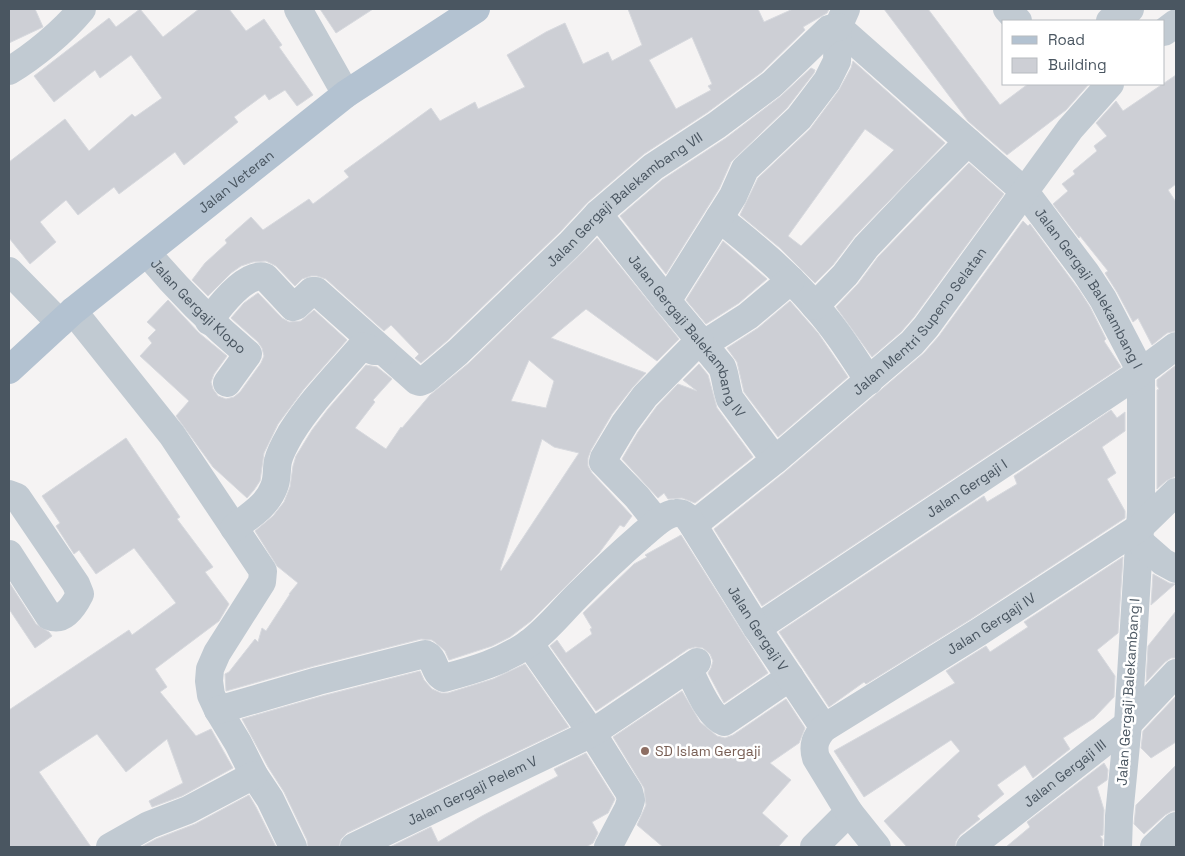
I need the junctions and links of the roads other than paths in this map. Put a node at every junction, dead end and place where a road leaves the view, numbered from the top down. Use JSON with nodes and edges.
{"nodes":[{"id":1,"x":82,"y":9,"type":"edge"},
{"id":2,"x":298,"y":9,"type":"edge"},
{"id":3,"x":476,"y":9,"type":"edge"},
{"id":4,"x":1007,"y":9,"type":"edge"},
{"id":5,"x":1130,"y":9,"type":"edge"},
{"id":6,"x":842,"y":18,"type":"edge"},
{"id":7,"x":1017,"y":20,"type":"edge"},
{"id":8,"x":1112,"y":20,"type":"edge"},
{"id":9,"x":1176,"y":23,"type":"edge"},
{"id":10,"x":1165,"y":31,"type":"edge"},
{"id":11,"x":9,"y":71,"type":"edge"},
{"id":12,"x":1109,"y":85,"type":"edge"},
{"id":13,"x":346,"y":94,"type":"junction"},
{"id":14,"x":968,"y":142,"type":"junction"},
{"id":15,"x":1025,"y":192,"type":"junction"},
{"id":16,"x":598,"y":214,"type":"junction"},
{"id":17,"x":720,"y":218,"type":"junction"},
{"id":18,"x":147,"y":252,"type":"junction"},
{"id":19,"x":9,"y":271,"type":"edge"},
{"id":20,"x":791,"y":280,"type":"junction"},
{"id":21,"x":667,"y":301,"type":"junction"},
{"id":22,"x":815,"y":306,"type":"junction"},
{"id":23,"x":66,"y":317,"type":"junction"},
{"id":24,"x":209,"y":321,"type":"junction"},
{"id":25,"x":702,"y":342,"type":"junction"},
{"id":26,"x":1176,"y":346,"type":"edge"},
{"id":27,"x":383,"y":352,"type":"junction"},
{"id":28,"x":9,"y":370,"type":"edge"},
{"id":29,"x":1141,"y":372,"type":"junction"},
{"id":30,"x":869,"y":381,"type":"junction"},
{"id":31,"x":227,"y":383,"type":"dead end"},
{"id":32,"x":775,"y":460,"type":"junction"},
{"id":33,"x":1176,"y":492,"type":"edge"},
{"id":34,"x":9,"y":494,"type":"edge"},
{"id":35,"x":657,"y":522,"type":"junction"},
{"id":36,"x":693,"y":525,"type":"junction"},
{"id":37,"x":234,"y":528,"type":"junction"},
{"id":38,"x":1139,"y":534,"type":"junction"},
{"id":39,"x":9,"y":554,"type":"edge"},
{"id":40,"x":1176,"y":569,"type":"edge"},
{"id":41,"x":757,"y":628,"type":"junction"},
{"id":42,"x":529,"y":643,"type":"junction"},
{"id":43,"x":1176,"y":674,"type":"edge"},
{"id":44,"x":790,"y":677,"type":"junction"},
{"id":45,"x":218,"y":710,"type":"junction"},
{"id":46,"x":1128,"y":724,"type":"junction"},
{"id":47,"x":824,"y":728,"type":"junction"},
{"id":48,"x":592,"y":733,"type":"junction"},
{"id":49,"x":254,"y":775,"type":"junction"},
{"id":50,"x":849,"y":812,"type":"junction"},
{"id":51,"x":1176,"y":826,"type":"edge"},
{"id":52,"x":110,"y":847,"type":"edge"},
{"id":53,"x":293,"y":847,"type":"edge"},
{"id":54,"x":354,"y":847,"type":"edge"},
{"id":55,"x":608,"y":847,"type":"edge"},
{"id":56,"x":814,"y":847,"type":"edge"},
{"id":57,"x":877,"y":847,"type":"edge"},
{"id":58,"x":970,"y":847,"type":"edge"},
{"id":59,"x":1118,"y":847,"type":"edge"},
{"id":60,"x":1154,"y":847,"type":"edge"}],
"edges":[{"from":1,"to":11,"type":"street"},
{"from":2,"to":13,"type":"street"},
{"from":3,"to":13,"type":"main road","name":"Jalan Veteran"},
{"from":4,"to":7,"type":"street"},
{"from":5,"to":8,"type":"street"},
{"from":6,"to":14,"type":"street","name":"Jalan Gergaji Balekambang I"},
{"from":6,"to":16,"type":"street","name":"Jalan Gergaji Balekambang VII"},
{"from":6,"to":17,"type":"street"},
{"from":9,"to":10,"type":"street"},
{"from":12,"to":15,"type":"street","name":"Jalan Mentri Supeno Selatan"},
{"from":13,"to":18,"type":"main road","name":"Jalan Veteran"},
{"from":14,"to":15,"type":"street","name":"Jalan Gergaji Balekambang I"},
{"from":14,"to":22,"type":"street"},
{"from":15,"to":29,"type":"street","name":"Jalan Gergaji Balekambang I"},
{"from":15,"to":30,"type":"street","name":"Jalan Mentri Supeno Selatan"},
{"from":16,"to":21,"type":"street","name":"Jalan Gergaji Balekambang IV"},
{"from":16,"to":27,"type":"street","name":"Jalan Gergaji Balekambang VII"},
{"from":17,"to":20,"type":"street"},
{"from":17,"to":21,"type":"street"},
{"from":18,"to":23,"type":"main road","name":"Jalan Veteran"},
{"from":18,"to":24,"type":"street","name":"Jalan Gergaji Klopo"},
{"from":19,"to":23,"type":"street"},
{"from":20,"to":22,"type":"street"},
{"from":20,"to":25,"type":"street"},
{"from":21,"to":25,"type":"street","name":"Jalan Gergaji Balekambang IV"},
{"from":22,"to":30,"type":"street"},
{"from":23,"to":28,"type":"main road","name":"Jalan Veteran"},
{"from":23,"to":37,"type":"street"},
{"from":24,"to":27,"type":"street"},
{"from":24,"to":31,"type":"street","name":"Jalan Gergaji Klopo"},
{"from":25,"to":32,"type":"street","name":"Jalan Gergaji Balekambang IV"},
{"from":25,"to":35,"type":"street"},
{"from":26,"to":29,"type":"street","name":"Jalan Gergaji I"},
{"from":27,"to":37,"type":"street"},
{"from":29,"to":38,"type":"street","name":"Jalan Gergaji Balekambang I"},
{"from":29,"to":41,"type":"street","name":"Jalan Gergaji I"},
{"from":30,"to":32,"type":"street","name":"Jalan Mentri Supeno Selatan"},
{"from":32,"to":36,"type":"street","name":"Jalan Mentri Supeno Selatan"},
{"from":33,"to":38,"type":"street","name":"Jalan Gergaji IV"},
{"from":34,"to":39,"type":"street"},
{"from":35,"to":36,"type":"street"},
{"from":35,"to":42,"type":"street"},
{"from":36,"to":41,"type":"street","name":"Jalan Gergaji V"},
{"from":37,"to":45,"type":"street"},
{"from":38,"to":40,"type":"street"},
{"from":38,"to":46,"type":"street","name":"Jalan Gergaji Balekambang I"},
{"from":38,"to":47,"type":"street","name":"Jalan Gergaji IV"},
{"from":41,"to":44,"type":"street","name":"Jalan Gergaji V"},
{"from":42,"to":45,"type":"street"},
{"from":42,"to":48,"type":"street"},
{"from":43,"to":46,"type":"street","name":"Jalan Gergaji III"},
{"from":44,"to":47,"type":"street","name":"Jalan Gergaji V"},
{"from":44,"to":48,"type":"street","name":"Jalan Gergaji Pelem V"},
{"from":45,"to":49,"type":"street"},
{"from":46,"to":58,"type":"street","name":"Jalan Gergaji III"},
{"from":46,"to":59,"type":"street","name":"Jalan Gergaji Balekambang I"},
{"from":47,"to":50,"type":"street"},
{"from":48,"to":54,"type":"street","name":"Jalan Gergaji Pelem V"},
{"from":48,"to":55,"type":"street"},
{"from":49,"to":52,"type":"street"},
{"from":49,"to":53,"type":"street"},
{"from":50,"to":56,"type":"street"},
{"from":50,"to":57,"type":"street"},
{"from":51,"to":60,"type":"street"}]}
